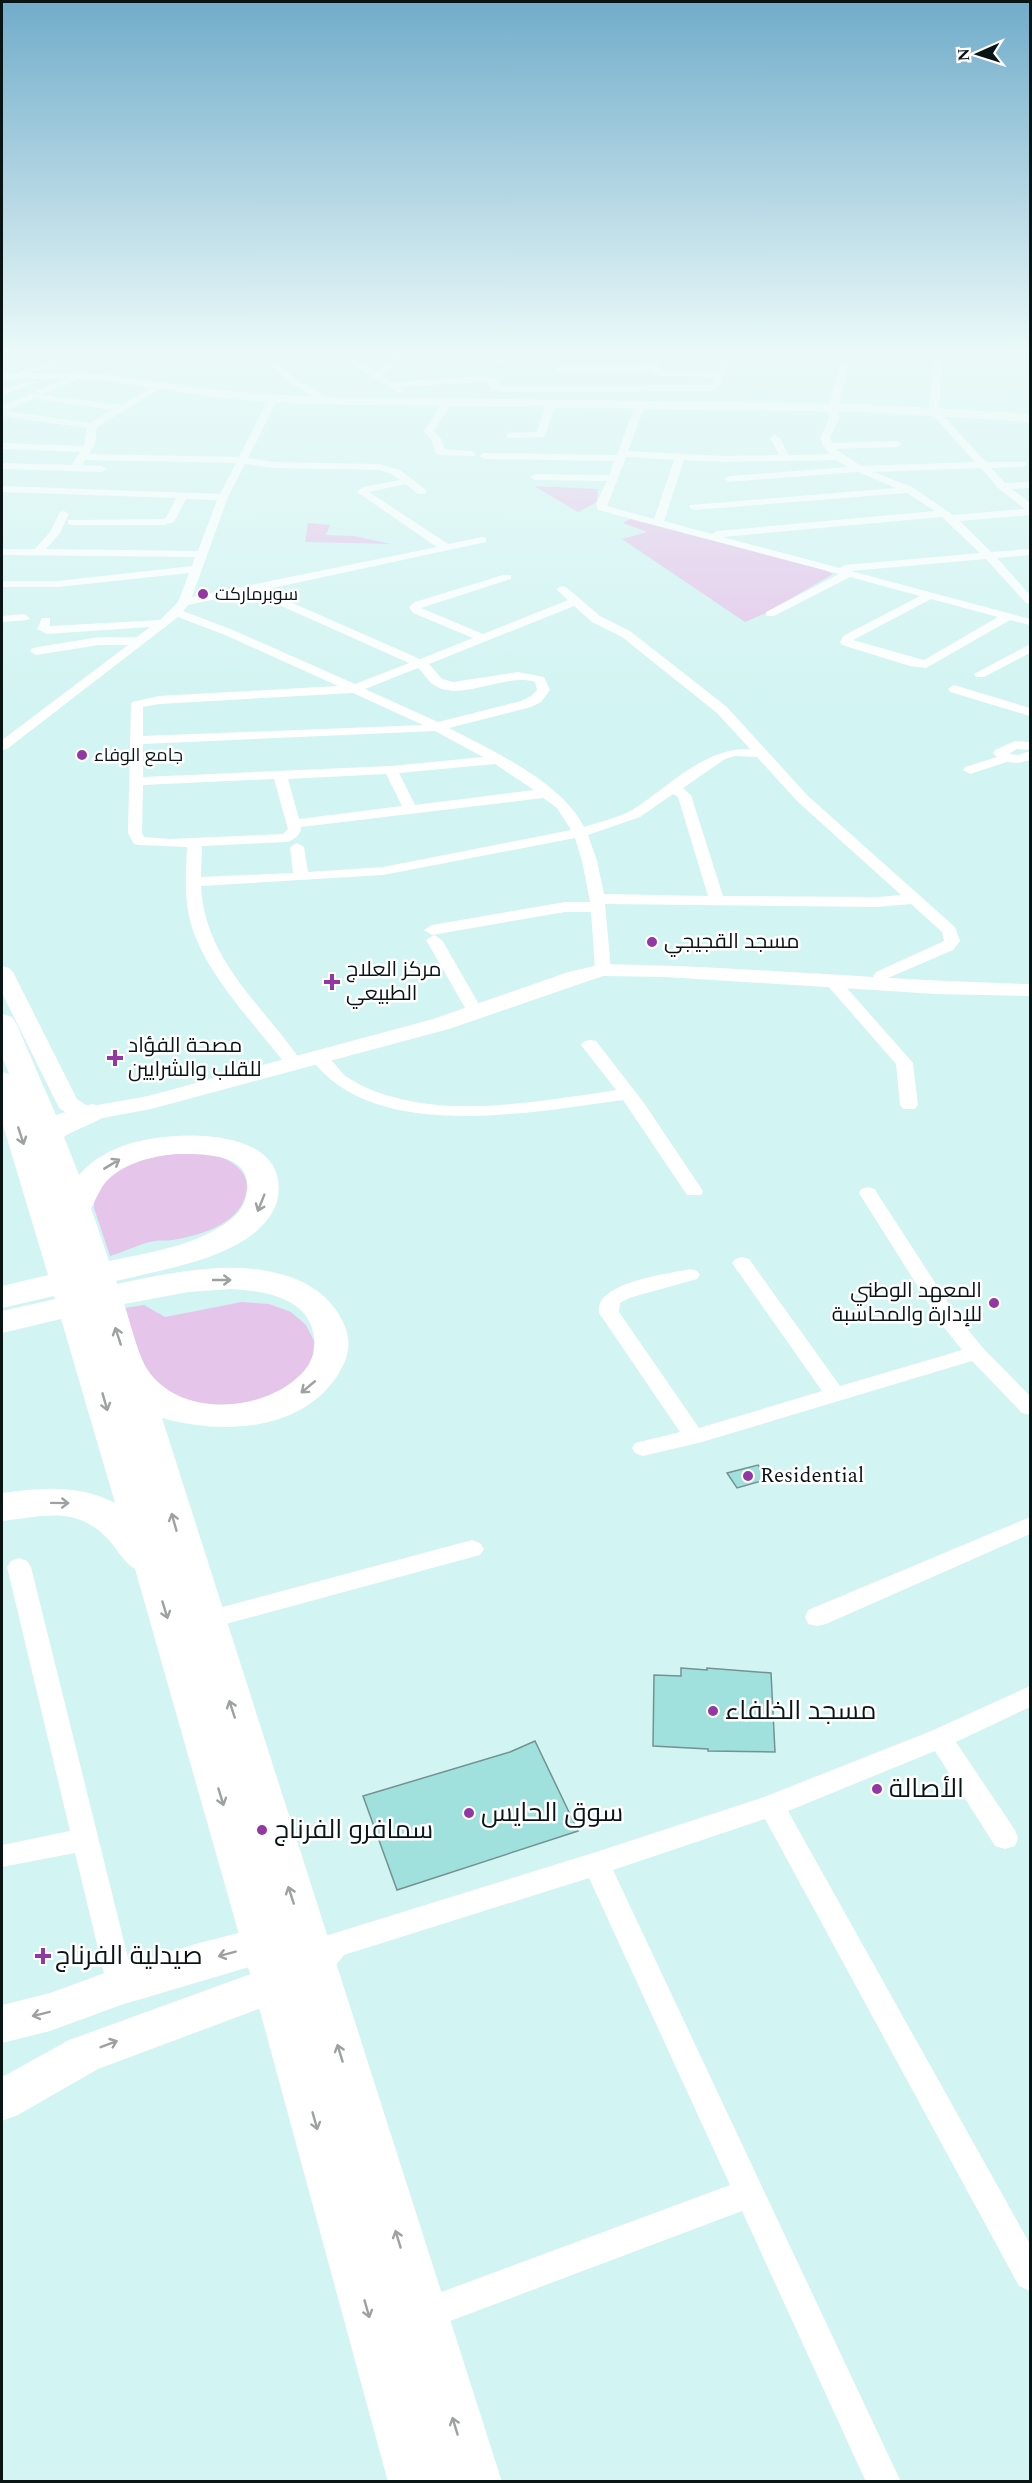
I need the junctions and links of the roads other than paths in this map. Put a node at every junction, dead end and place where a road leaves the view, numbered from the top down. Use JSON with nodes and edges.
{"nodes":[{"id":1,"x":78,"y":471,"type":"edge"},
{"id":2,"x":107,"y":471,"type":"edge"},
{"id":3,"x":229,"y":471,"type":"edge"},
{"id":4,"x":325,"y":471,"type":"edge"},
{"id":5,"x":393,"y":471,"type":"edge"},
{"id":6,"x":616,"y":471,"type":"edge"},
{"id":7,"x":675,"y":471,"type":"edge"},
{"id":8,"x":836,"y":471,"type":"edge"},
{"id":9,"x":865,"y":471,"type":"edge"},
{"id":10,"x":988,"y":471,"type":"edge"},
{"id":11,"x":373,"y":473,"type":"dead end"},
{"id":12,"x":535,"y":477,"type":"dead end"},
{"id":13,"x":613,"y":478,"type":"junction"},
{"id":14,"x":729,"y":479,"type":"dead end"},
{"id":15,"x":100,"y":481,"type":"junction"},
{"id":16,"x":408,"y":481,"type":"junction"},
{"id":17,"x":1030,"y":485,"type":"edge"},
{"id":18,"x":1002,"y":486,"type":"junction"},
{"id":19,"x":2,"y":489,"type":"edge"},
{"id":20,"x":13,"y":489,"type":"junction"},
{"id":21,"x":909,"y":490,"type":"junction"},
{"id":22,"x":422,"y":492,"type":"dead end"},
{"id":23,"x":753,"y":494,"type":"dead end"},
{"id":24,"x":182,"y":495,"type":"junction"},
{"id":25,"x":2,"y":496,"type":"edge"},
{"id":26,"x":223,"y":497,"type":"junction"},
{"id":27,"x":763,"y":502,"type":"junction"},
{"id":28,"x":694,"y":507,"type":"dead end"},
{"id":29,"x":1030,"y":510,"type":"edge"},
{"id":30,"x":945,"y":517,"type":"junction"},
{"id":31,"x":658,"y":523,"type":"junction"},
{"id":32,"x":717,"y":534,"type":"dead end"},
{"id":33,"x":482,"y":540,"type":"dead end"},
{"id":34,"x":446,"y":548,"type":"junction"},
{"id":35,"x":2,"y":552,"type":"edge"},
{"id":36,"x":38,"y":552,"type":"junction"},
{"id":37,"x":1030,"y":552,"type":"edge"},
{"id":38,"x":200,"y":554,"type":"junction"},
{"id":39,"x":987,"y":555,"type":"junction"},
{"id":40,"x":195,"y":569,"type":"junction"},
{"id":41,"x":830,"y":569,"type":"junction"},
{"id":42,"x":848,"y":574,"type":"junction"},
{"id":43,"x":507,"y":578,"type":"dead end"},
{"id":44,"x":2,"y":584,"type":"edge"},
{"id":45,"x":249,"y":588,"type":"junction"},
{"id":46,"x":562,"y":589,"type":"dead end"},
{"id":47,"x":929,"y":596,"type":"junction"},
{"id":48,"x":577,"y":601,"type":"junction"},
{"id":49,"x":1030,"y":601,"type":"edge"},
{"id":50,"x":180,"y":608,"type":"junction"},
{"id":51,"x":770,"y":614,"type":"dead end"},
{"id":52,"x":1010,"y":616,"type":"junction"},
{"id":53,"x":24,"y":618,"type":"dead end"},
{"id":54,"x":2,"y":619,"type":"edge"},
{"id":55,"x":46,"y":621,"type":"dead end"},
{"id":56,"x":1030,"y":622,"type":"edge"},
{"id":57,"x":163,"y":623,"type":"junction"},
{"id":58,"x":483,"y":638,"type":"junction"},
{"id":59,"x":141,"y":641,"type":"junction"},
{"id":60,"x":1030,"y":648,"type":"edge"},
{"id":61,"x":36,"y":651,"type":"dead end"},
{"id":62,"x":421,"y":664,"type":"junction"},
{"id":63,"x":980,"y":674,"type":"dead end"},
{"id":64,"x":354,"y":689,"type":"junction"},
{"id":65,"x":954,"y":689,"type":"dead end"},
{"id":66,"x":1030,"y":712,"type":"edge"},
{"id":67,"x":438,"y":728,"type":"junction"},
{"id":68,"x":136,"y":740,"type":"junction"},
{"id":69,"x":2,"y":746,"type":"edge"},
{"id":70,"x":1030,"y":746,"type":"edge"},
{"id":71,"x":762,"y":753,"type":"junction"},
{"id":72,"x":1030,"y":755,"type":"edge"},
{"id":73,"x":1006,"y":758,"type":"junction"},
{"id":74,"x":498,"y":760,"type":"junction"},
{"id":75,"x":391,"y":770,"type":"junction"},
{"id":76,"x":970,"y":770,"type":"dead end"},
{"id":77,"x":280,"y":775,"type":"junction"},
{"id":78,"x":136,"y":781,"type":"junction"},
{"id":79,"x":674,"y":788,"type":"junction"},
{"id":80,"x":546,"y":793,"type":"junction"},
{"id":81,"x":410,"y":809,"type":"junction"},
{"id":82,"x":294,"y":824,"type":"junction"},
{"id":83,"x":580,"y":832,"type":"junction"},
{"id":84,"x":195,"y":842,"type":"junction"},
{"id":85,"x":297,"y":847,"type":"dead end"},
{"id":86,"x":301,"y":876,"type":"junction"},
{"id":87,"x":194,"y":882,"type":"junction"},
{"id":88,"x":913,"y":899,"type":"junction"},
{"id":89,"x":717,"y":900,"type":"junction"},
{"id":90,"x":598,"y":903,"type":"junction"},
{"id":91,"x":603,"y":970,"type":"junction"},
{"id":92,"x":2,"y":972,"type":"edge"},
{"id":93,"x":833,"y":982,"type":"junction"},
{"id":94,"x":882,"y":985,"type":"junction"},
{"id":95,"x":1030,"y":990,"type":"edge"},
{"id":96,"x":476,"y":1013,"type":"junction"},
{"id":97,"x":2,"y":1023,"type":"edge"},
{"id":98,"x":590,"y":1045,"type":"dead end"},
{"id":99,"x":318,"y":1056,"type":"junction"},
{"id":100,"x":293,"y":1062,"type":"junction"},
{"id":101,"x":2,"y":1081,"type":"edge"},
{"id":102,"x":628,"y":1094,"type":"junction"},
{"id":103,"x":909,"y":1105,"type":"dead end"},
{"id":104,"x":92,"y":1113,"type":"junction"},
{"id":105,"x":48,"y":1134,"type":"junction"},
{"id":106,"x":694,"y":1191,"type":"dead end"},
{"id":107,"x":868,"y":1193,"type":"dead end"},
{"id":108,"x":75,"y":1208,"type":"junction"},
{"id":109,"x":742,"y":1263,"type":"dead end"},
{"id":110,"x":156,"y":1274,"type":"junction"},
{"id":111,"x":690,"y":1275,"type":"dead end"},
{"id":112,"x":5,"y":1309,"type":"edge"},
{"id":113,"x":976,"y":1353,"type":"junction"},
{"id":114,"x":130,"y":1373,"type":"junction"},
{"id":115,"x":835,"y":1394,"type":"junction"},
{"id":116,"x":1030,"y":1408,"type":"edge"},
{"id":117,"x":694,"y":1437,"type":"junction"},
{"id":118,"x":643,"y":1449,"type":"dead end"},
{"id":119,"x":2,"y":1507,"type":"edge"},
{"id":120,"x":1030,"y":1525,"type":"edge"},
{"id":121,"x":472,"y":1548,"type":"dead end"},
{"id":122,"x":152,"y":1565,"type":"junction"},
{"id":123,"x":19,"y":1568,"type":"dead end"},
{"id":124,"x":817,"y":1617,"type":"dead end"},
{"id":125,"x":204,"y":1621,"type":"junction"},
{"id":126,"x":1030,"y":1696,"type":"edge"},
{"id":127,"x":940,"y":1738,"type":"junction"},
{"id":128,"x":771,"y":1806,"type":"junction"},
{"id":129,"x":1005,"y":1838,"type":"dead end"},
{"id":130,"x":86,"y":1839,"type":"junction"},
{"id":131,"x":2,"y":1856,"type":"edge"},
{"id":132,"x":596,"y":1864,"type":"junction"},
{"id":133,"x":299,"y":1955,"type":"junction"},
{"id":134,"x":122,"y":1986,"type":"junction"},
{"id":135,"x":2,"y":2024,"type":"edge"},
{"id":136,"x":2,"y":2100,"type":"edge"},
{"id":137,"x":749,"y":2193,"type":"junction"},
{"id":138,"x":1030,"y":2276,"type":"edge"},
{"id":139,"x":421,"y":2316,"type":"junction"},
{"id":140,"x":418,"y":2481,"type":"edge"},
{"id":141,"x":473,"y":2481,"type":"edge"},
{"id":142,"x":884,"y":2481,"type":"edge"}],
"edges":[{"from":1,"to":15,"type":"street"},
{"from":2,"to":15,"type":"street"},
{"from":3,"to":26,"type":"street"},
{"from":4,"to":11,"type":"street"},
{"from":5,"to":16,"type":"street"},
{"from":6,"to":13,"type":"street"},
{"from":7,"to":31,"type":"street"},
{"from":8,"to":14,"type":"street"},
{"from":9,"to":21,"type":"street"},
{"from":10,"to":18,"type":"street"},
{"from":12,"to":13,"type":"street"},
{"from":13,"to":31,"type":"street"},
{"from":15,"to":20,"type":"street"},
{"from":15,"to":24,"type":"street"},
{"from":16,"to":22,"type":"street"},
{"from":16,"to":34,"type":"street"},
{"from":17,"to":18,"type":"street"},
{"from":18,"to":29,"type":"street"},
{"from":19,"to":20,"type":"street"},
{"from":20,"to":25,"type":"street"},
{"from":21,"to":27,"type":"street"},
{"from":21,"to":30,"type":"street"},
{"from":23,"to":27,"type":"street"},
{"from":24,"to":26,"type":"street"},
{"from":24,"to":36,"type":"street"},
{"from":26,"to":38,"type":"street"},
{"from":27,"to":28,"type":"street"},
{"from":29,"to":30,"type":"street"},
{"from":30,"to":32,"type":"street"},
{"from":30,"to":39,"type":"street"},
{"from":31,"to":41,"type":"street"},
{"from":33,"to":34,"type":"street"},
{"from":34,"to":45,"type":"street"},
{"from":35,"to":36,"type":"street"},
{"from":36,"to":38,"type":"street"},
{"from":37,"to":39,"type":"street"},
{"from":38,"to":40,"type":"street"},
{"from":39,"to":41,"type":"street"},
{"from":39,"to":49,"type":"street"},
{"from":40,"to":44,"type":"street"},
{"from":40,"to":50,"type":"street"},
{"from":41,"to":42,"type":"street"},
{"from":42,"to":47,"type":"street"},
{"from":42,"to":51,"type":"street"},
{"from":43,"to":58,"type":"street"},
{"from":45,"to":50,"type":"street"},
{"from":45,"to":62,"type":"street"},
{"from":46,"to":48,"type":"street"},
{"from":47,"to":52,"type":"street"},
{"from":47,"to":52,"type":"street"},
{"from":48,"to":58,"type":"street"},
{"from":48,"to":71,"type":"street"},
{"from":50,"to":57,"type":"street"},
{"from":50,"to":64,"type":"street"},
{"from":52,"to":56,"type":"street"},
{"from":53,"to":54,"type":"street"},
{"from":55,"to":57,"type":"street"},
{"from":57,"to":59,"type":"street"},
{"from":58,"to":62,"type":"street"},
{"from":59,"to":61,"type":"street"},
{"from":59,"to":69,"type":"street"},
{"from":60,"to":63,"type":"street"},
{"from":62,"to":64,"type":"street"},
{"from":62,"to":67,"type":"street"},
{"from":64,"to":67,"type":"street"},
{"from":64,"to":68,"type":"street"},
{"from":65,"to":66,"type":"street"},
{"from":67,"to":68,"type":"street"},
{"from":67,"to":74,"type":"street"},
{"from":68,"to":78,"type":"street"},
{"from":70,"to":73,"type":"street"},
{"from":71,"to":79,"type":"street"},
{"from":71,"to":88,"type":"street"},
{"from":72,"to":73,"type":"street"},
{"from":73,"to":76,"type":"street"},
{"from":74,"to":75,"type":"street"},
{"from":74,"to":80,"type":"street"},
{"from":75,"to":77,"type":"street"},
{"from":75,"to":81,"type":"street"},
{"from":77,"to":78,"type":"street"},
{"from":77,"to":82,"type":"street"},
{"from":78,"to":84,"type":"street"},
{"from":79,"to":83,"type":"street"},
{"from":79,"to":89,"type":"street"},
{"from":80,"to":81,"type":"street"},
{"from":80,"to":83,"type":"street"},
{"from":81,"to":82,"type":"street"},
{"from":82,"to":84,"type":"street"},
{"from":83,"to":86,"type":"street"},
{"from":83,"to":90,"type":"street"},
{"from":84,"to":87,"type":"street"},
{"from":85,"to":86,"type":"street"},
{"from":86,"to":87,"type":"street"},
{"from":87,"to":100,"type":"street"},
{"from":88,"to":89,"type":"street"},
{"from":88,"to":94,"type":"street"},
{"from":89,"to":90,"type":"street"},
{"from":90,"to":91,"type":"street"},
{"from":90,"to":96,"type":"street"},
{"from":91,"to":93,"type":"street"},
{"from":91,"to":96,"type":"street"},
{"from":92,"to":104,"type":"street"},
{"from":93,"to":94,"type":"street"},
{"from":93,"to":103,"type":"street"},
{"from":94,"to":95,"type":"street"},
{"from":96,"to":99,"type":"street"},
{"from":97,"to":105,"type":"highway"},
{"from":98,"to":102,"type":"street"},
{"from":99,"to":100,"type":"street"},
{"from":99,"to":102,"type":"street"},
{"from":100,"to":104,"type":"street"},
{"from":101,"to":122,"type":"highway","one_way":true},
{"from":102,"to":106,"type":"street"},
{"from":104,"to":105,"type":"highway"},
{"from":105,"to":108,"type":"highway"},
{"from":107,"to":113,"type":"street"},
{"from":108,"to":110,"type":"highway","one_way":true},
{"from":114,"to":108,"type":"highway","one_way":true},
{"from":109,"to":115,"type":"street"},
{"from":110,"to":112,"type":"highway"},
{"from":110,"to":114,"type":"highway","one_way":true},
{"from":111,"to":117,"type":"street"},
{"from":113,"to":115,"type":"street"},
{"from":113,"to":116,"type":"street"},
{"from":125,"to":114,"type":"highway","one_way":true},
{"from":115,"to":117,"type":"street"},
{"from":117,"to":118,"type":"street"},
{"from":119,"to":122,"type":"highway","one_way":true},
{"from":120,"to":124,"type":"street"},
{"from":121,"to":125,"type":"street"},
{"from":122,"to":133,"type":"highway","one_way":true},
{"from":123,"to":130,"type":"street"},
{"from":133,"to":125,"type":"highway","one_way":true},
{"from":126,"to":127,"type":"street"},
{"from":127,"to":128,"type":"street"},
{"from":127,"to":129,"type":"street"},
{"from":128,"to":132,"type":"street"},
{"from":128,"to":138,"type":"street"},
{"from":130,"to":131,"type":"street"},
{"from":130,"to":134,"type":"street"},
{"from":132,"to":133,"type":"street"},
{"from":132,"to":137,"type":"street"},
{"from":133,"to":134,"type":"main road","one_way":true},
{"from":136,"to":133,"type":"main road","one_way":true},
{"from":139,"to":133,"type":"highway","one_way":true},
{"from":133,"to":140,"type":"highway","one_way":true},
{"from":134,"to":135,"type":"main road","one_way":true},
{"from":137,"to":139,"type":"street"},
{"from":137,"to":142,"type":"street"},
{"from":141,"to":139,"type":"highway","one_way":true}]}
